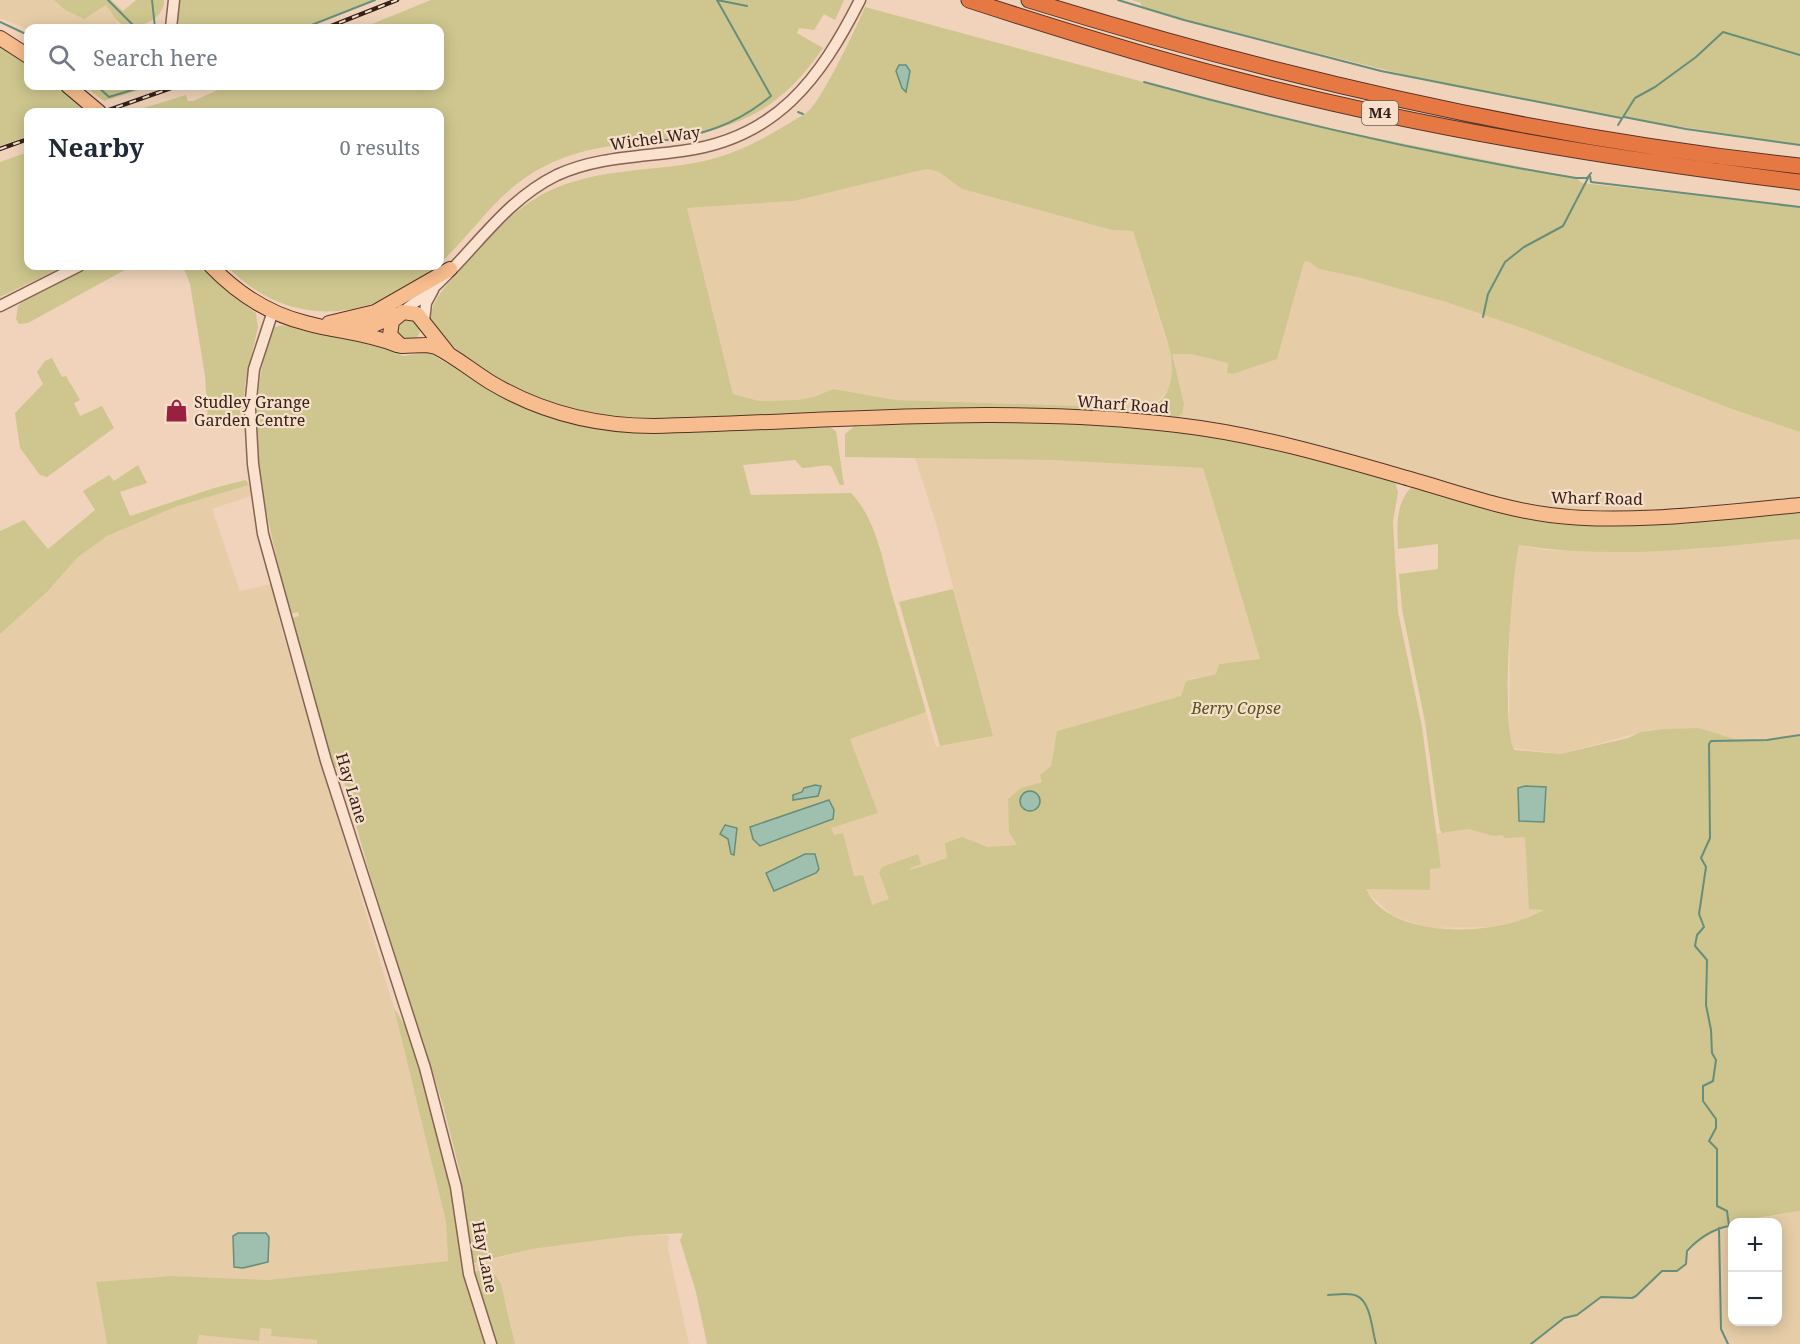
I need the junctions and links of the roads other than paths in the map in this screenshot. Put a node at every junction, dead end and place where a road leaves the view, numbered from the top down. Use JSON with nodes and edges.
{"nodes":[{"id":1,"x":174,"y":0,"type":"edge"},
{"id":2,"x":860,"y":0,"type":"edge"},
{"id":3,"x":969,"y":0,"type":"edge"},
{"id":4,"x":1029,"y":0,"type":"edge"},
{"id":5,"x":171,"y":24,"type":"edge"},
{"id":6,"x":0,"y":38,"type":"edge"},
{"id":7,"x":24,"y":53,"type":"edge"},
{"id":8,"x":73,"y":90,"type":"edge"},
{"id":9,"x":94,"y":108,"type":"edge"},
{"id":10,"x":1800,"y":166,"type":"edge"},
{"id":11,"x":1800,"y":182,"type":"edge"},
{"id":12,"x":450,"y":269,"type":"junction"},
{"id":13,"x":71,"y":270,"type":"edge"},
{"id":14,"x":216,"y":270,"type":"edge"},
{"id":15,"x":434,"y":287,"type":"junction"},
{"id":16,"x":0,"y":306,"type":"edge"},
{"id":17,"x":273,"y":311,"type":"junction"},
{"id":18,"x":399,"y":314,"type":"junction"},
{"id":19,"x":425,"y":323,"type":"junction"},
{"id":20,"x":312,"y":325,"type":"junction"},
{"id":21,"x":350,"y":330,"type":"junction"},
{"id":22,"x":399,"y":345,"type":"junction"},
{"id":23,"x":419,"y":345,"type":"junction"},
{"id":24,"x":448,"y":353,"type":"junction"},
{"id":25,"x":1800,"y":505,"type":"edge"},
{"id":26,"x":491,"y":1344,"type":"edge"}],
"edges":[{"from":1,"to":5,"type":"street"},
{"from":2,"to":12,"type":"street","name":"Wichel Way"},
{"from":3,"to":11,"type":"highway","number":"M4"},
{"from":4,"to":10,"type":"highway","number":"M4"},
{"from":6,"to":7,"type":"main road"},
{"from":8,"to":9,"type":"main road"},
{"from":12,"to":15,"type":"street","name":"Wichel Way"},
{"from":12,"to":20,"type":"main road"},
{"from":13,"to":16,"type":"street"},
{"from":14,"to":17,"type":"main road"},
{"from":15,"to":18,"type":"street","name":"Wichel Way"},
{"from":15,"to":19,"type":"street","name":"Wichel Way"},
{"from":17,"to":20,"type":"main road","name":"Wharf Road"},
{"from":17,"to":26,"type":"street","name":"Hay Lane"},
{"from":18,"to":19,"type":"main road"},
{"from":18,"to":21,"type":"main road","name":"Wharf Road"},
{"from":18,"to":22,"type":"main road"},
{"from":19,"to":23,"type":"main road"},
{"from":19,"to":24,"type":"main road","name":"Wharf Road"},
{"from":20,"to":21,"type":"main road","name":"Wharf Road"},
{"from":21,"to":22,"type":"main road","name":"Wharf Road"},
{"from":22,"to":23,"type":"main road","name":"Wharf Road"},
{"from":23,"to":24,"type":"main road","name":"Wharf Road"},
{"from":24,"to":25,"type":"main road","name":"Wharf Road"}]}
